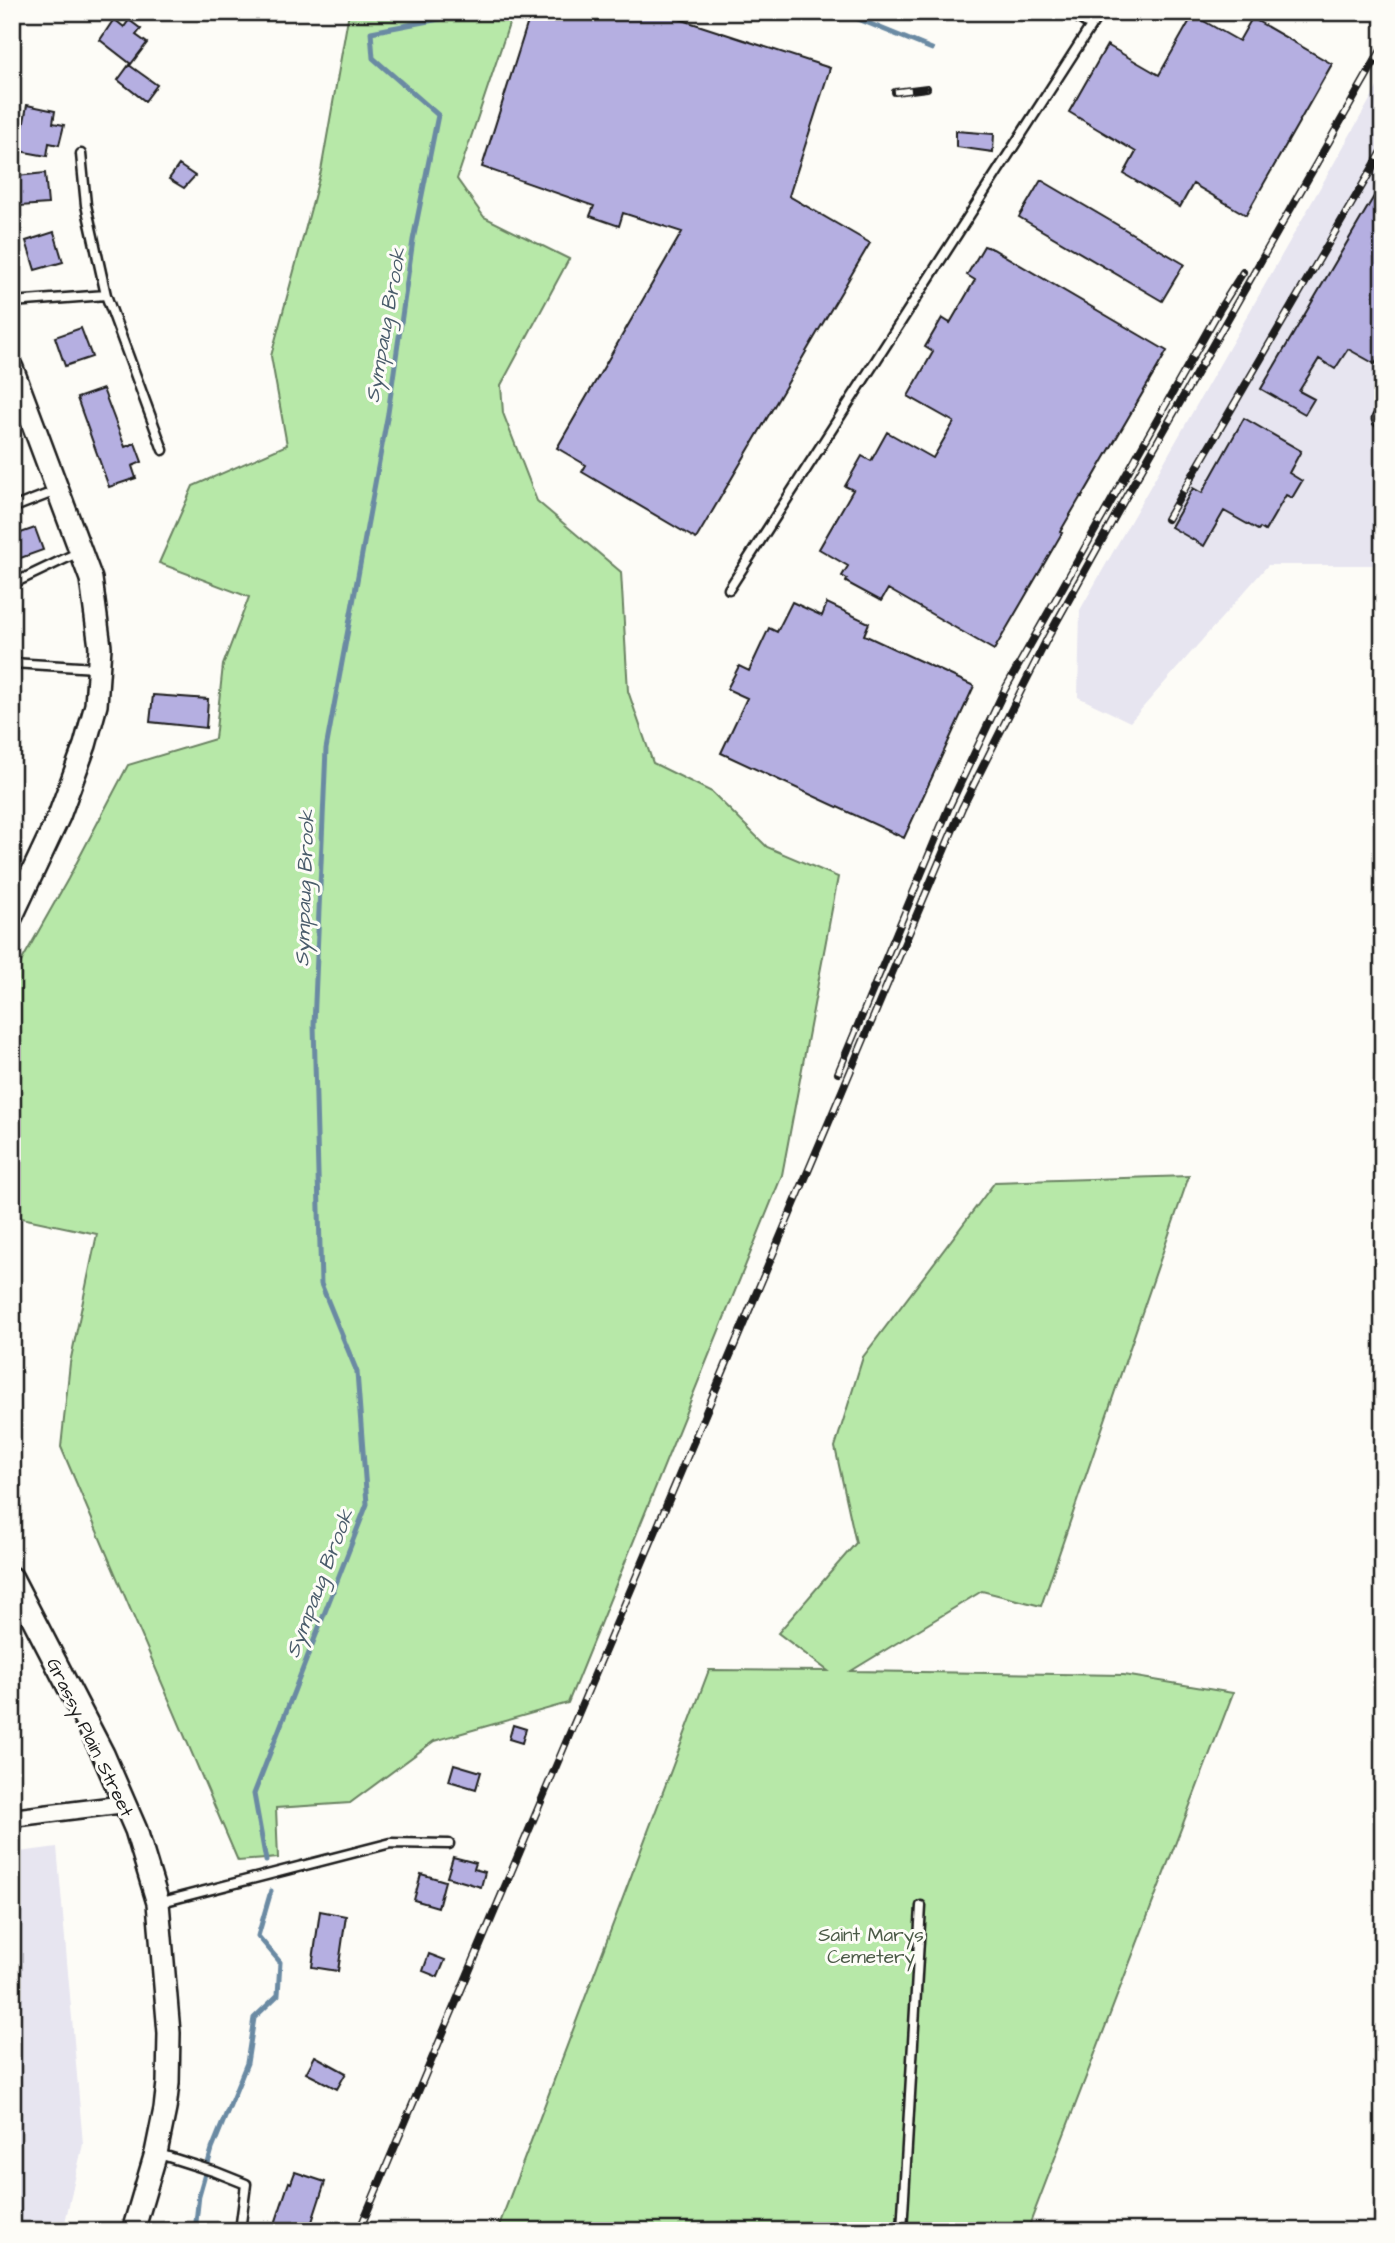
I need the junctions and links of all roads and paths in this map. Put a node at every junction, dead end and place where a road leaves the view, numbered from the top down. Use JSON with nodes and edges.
{"nodes":[{"id":1,"x":1070,"y":12,"type":"edge"},
{"id":2,"x":1100,"y":12,"type":"edge"},
{"id":3,"x":1091,"y":26,"type":"junction"},
{"id":4,"x":81,"y":154,"type":"dead end"},
{"id":5,"x":106,"y":295,"type":"junction"},
{"id":6,"x":12,"y":302,"type":"edge"},
{"id":7,"x":12,"y":368,"type":"edge"},
{"id":8,"x":163,"y":450,"type":"dead end"},
{"id":9,"x":59,"y":489,"type":"junction"},
{"id":10,"x":12,"y":508,"type":"edge"},
{"id":11,"x":81,"y":551,"type":"junction"},
{"id":12,"x":12,"y":584,"type":"edge"},
{"id":13,"x":729,"y":589,"type":"dead end"},
{"id":14,"x":12,"y":663,"type":"edge"},
{"id":15,"x":99,"y":668,"type":"junction"},
{"id":16,"x":12,"y":916,"type":"edge"},
{"id":17,"x":12,"y":1578,"type":"edge"},
{"id":18,"x":125,"y":1804,"type":"junction"},
{"id":19,"x":12,"y":1818,"type":"edge"},
{"id":20,"x":449,"y":1844,"type":"dead end"},
{"id":21,"x":158,"y":1903,"type":"junction"},
{"id":22,"x":921,"y":1906,"type":"dead end"},
{"id":23,"x":156,"y":2153,"type":"junction"},
{"id":24,"x":242,"y":2223,"type":"dead end"},
{"id":25,"x":133,"y":2231,"type":"edge"},
{"id":26,"x":902,"y":2231,"type":"edge"}],
"edges":[{"from":1,"to":3,"type":"lane"},
{"from":2,"to":3,"type":"lane"},
{"from":3,"to":13,"type":"lane"},
{"from":4,"to":5,"type":"lane"},
{"from":5,"to":6,"type":"lane"},
{"from":5,"to":8,"type":"lane"},
{"from":7,"to":9,"type":"main road"},
{"from":9,"to":10,"type":"lane"},
{"from":9,"to":11,"type":"main road"},
{"from":11,"to":12,"type":"lane"},
{"from":11,"to":15,"type":"main road"},
{"from":14,"to":15,"type":"lane"},
{"from":15,"to":16,"type":"main road"},
{"from":17,"to":18,"type":"main road","name":"Grassy Plain Street"},
{"from":18,"to":19,"type":"street"},
{"from":18,"to":21,"type":"main road","name":"Grassy Plain Street"},
{"from":20,"to":21,"type":"lane"},
{"from":21,"to":23,"type":"main road","name":"Grassy Plain Street"},
{"from":22,"to":26,"type":"lane"},
{"from":23,"to":24,"type":"lane"},
{"from":23,"to":25,"type":"main road","name":"Grassy Plain Street"}]}
